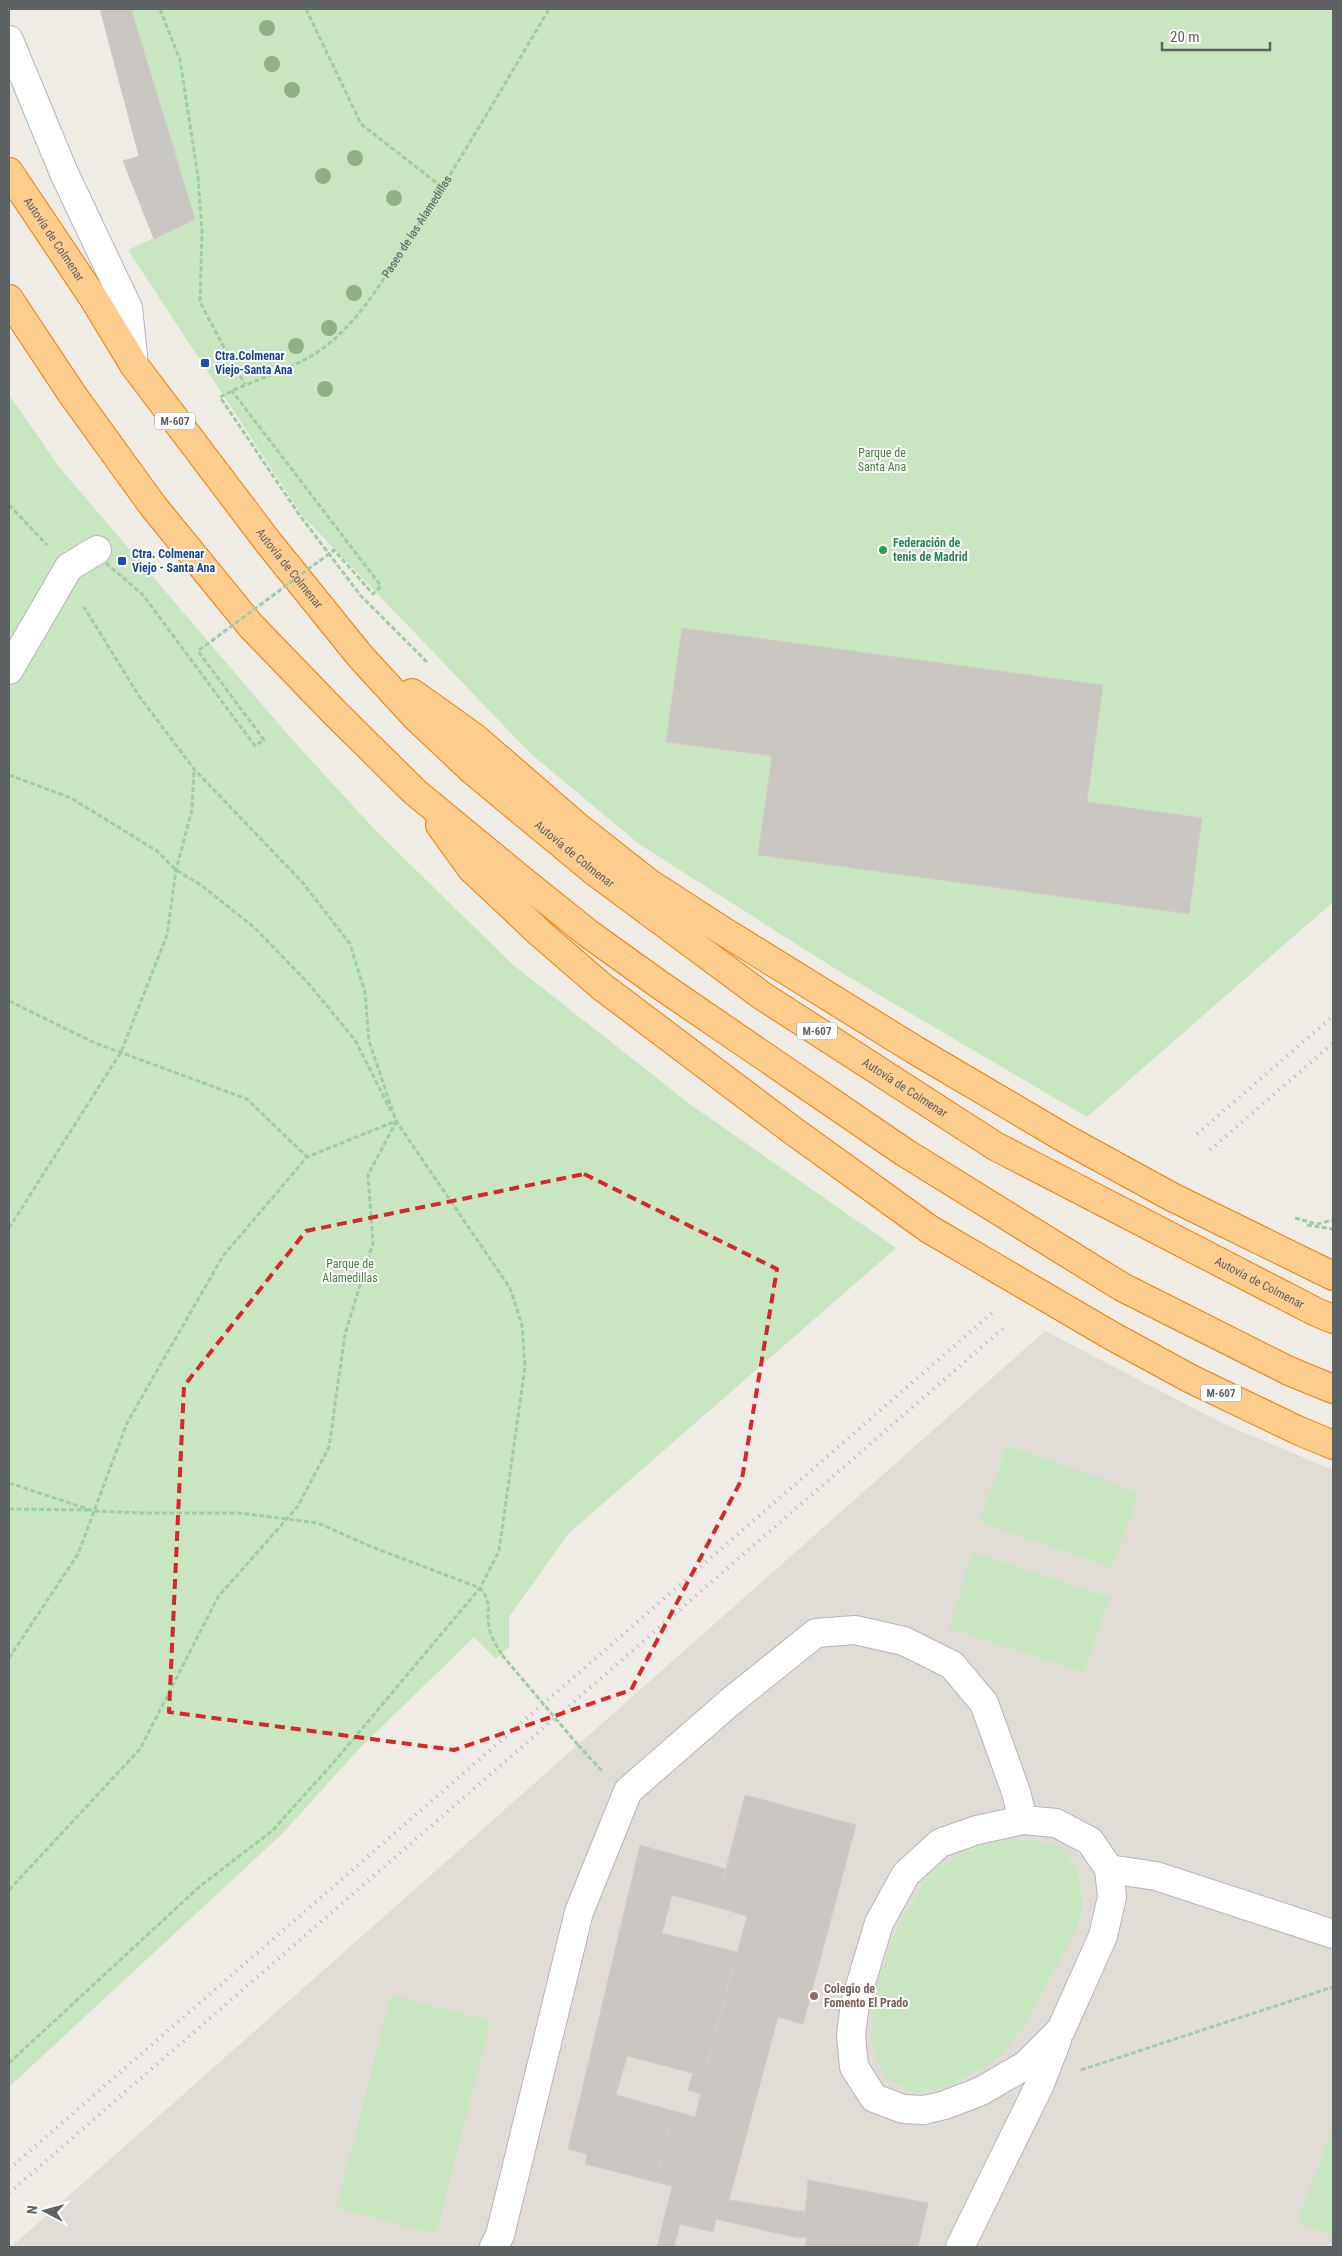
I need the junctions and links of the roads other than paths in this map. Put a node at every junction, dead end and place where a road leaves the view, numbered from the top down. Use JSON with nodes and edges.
{"nodes":[{"id":1,"x":9,"y":40,"type":"edge"},
{"id":2,"x":9,"y":172,"type":"edge"},
{"id":3,"x":9,"y":299,"type":"edge"},
{"id":4,"x":134,"y":365,"type":"junction"},
{"id":5,"x":102,"y":556,"type":"road end"},
{"id":6,"x":360,"y":656,"type":"junction"},
{"id":7,"x":9,"y":670,"type":"edge"},
{"id":8,"x":415,"y":792,"type":"junction"},
{"id":9,"x":1172,"y":1197,"type":"junction"},
{"id":10,"x":1333,"y":1259,"type":"edge"},
{"id":11,"x":1333,"y":1276,"type":"edge"},
{"id":12,"x":1333,"y":1319,"type":"edge"},
{"id":13,"x":1333,"y":1389,"type":"edge"},
{"id":14,"x":1333,"y":1445,"type":"edge"},
{"id":15,"x":1023,"y":1820,"type":"junction"},
{"id":16,"x":1110,"y":1869,"type":"junction"},
{"id":17,"x":1333,"y":1934,"type":"edge"},
{"id":18,"x":1061,"y":2030,"type":"junction"},
{"id":19,"x":494,"y":2247,"type":"edge"},
{"id":20,"x":960,"y":2247,"type":"edge"}],
"edges":[{"from":1,"to":4,"type":"street"},
{"from":2,"to":4,"type":"highway","name":"Autovía de Colmenar","number":"M-607"},
{"from":3,"to":8,"type":"highway","number":"M-607"},
{"from":4,"to":6,"type":"highway","name":"Autovía de Colmenar","number":"M-607"},
{"from":5,"to":7,"type":"street"},
{"from":6,"to":9,"type":"highway","number":"M-607"},
{"from":6,"to":12,"type":"highway","name":"Autovía de Colmenar","number":"M-607"},
{"from":8,"to":13,"type":"highway","number":"M-607"},
{"from":8,"to":14,"type":"highway","number":"M-607"},
{"from":9,"to":10,"type":"highway"},
{"from":9,"to":11,"type":"highway","number":"M-607"},
{"from":15,"to":16,"type":"street"},
{"from":15,"to":18,"type":"street"},
{"from":15,"to":19,"type":"street"},
{"from":16,"to":17,"type":"street"},
{"from":16,"to":18,"type":"street"},
{"from":18,"to":20,"type":"street"}]}
